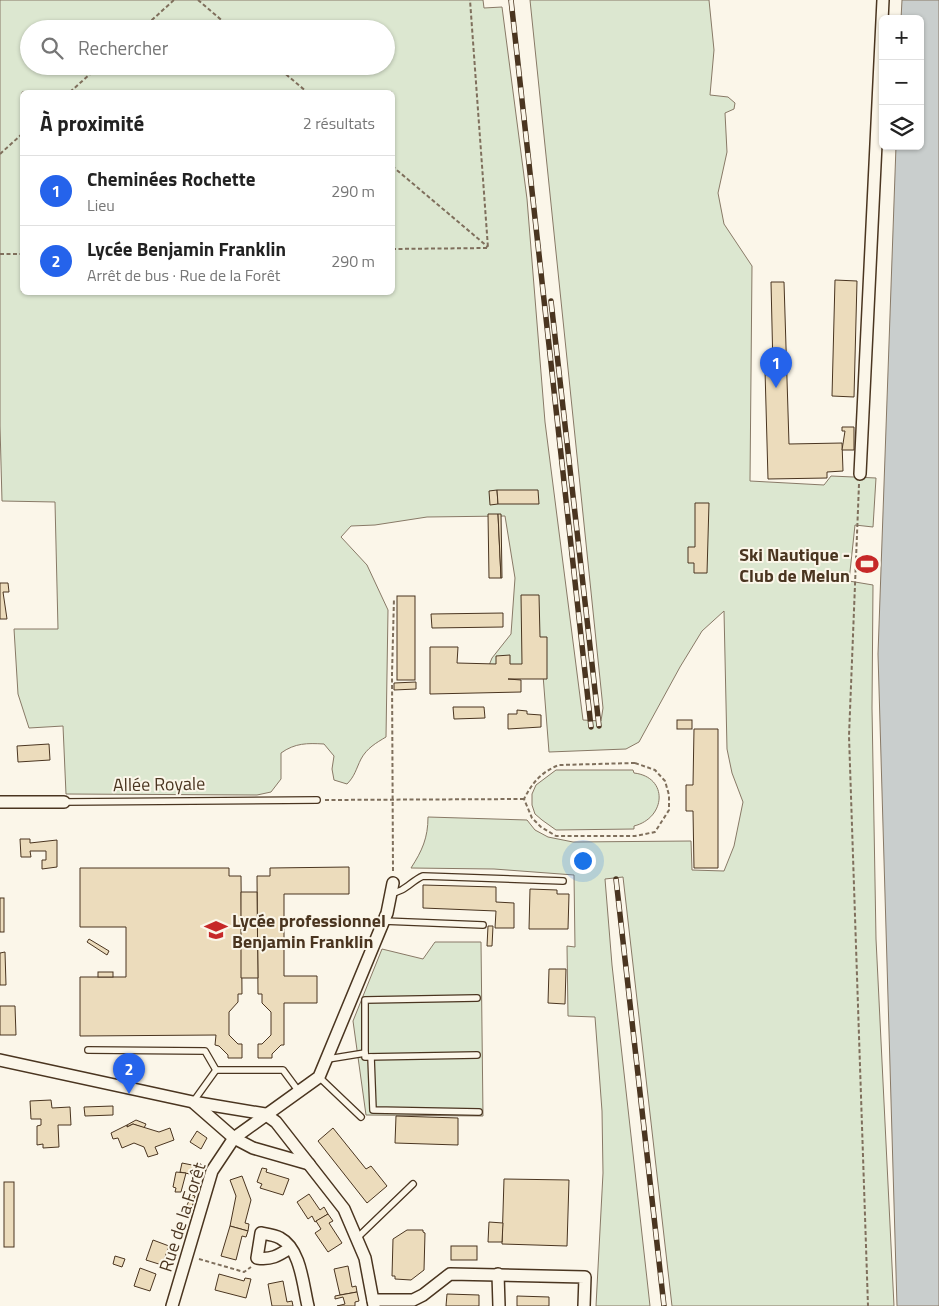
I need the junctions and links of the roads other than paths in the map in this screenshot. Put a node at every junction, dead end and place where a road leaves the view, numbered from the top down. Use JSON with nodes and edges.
{"nodes":[{"id":1,"x":883,"y":0,"type":"edge"},
{"id":2,"x":860,"y":474,"type":"road end"},
{"id":3,"x":318,"y":800,"type":"road end"},
{"id":4,"x":0,"y":802,"type":"edge"},
{"id":5,"x":64,"y":802,"type":"joint"},
{"id":6,"x":563,"y":881,"type":"dead end"},
{"id":7,"x":392,"y":888,"type":"joint"},
{"id":8,"x":383,"y":921,"type":"junction"},
{"id":9,"x":483,"y":925,"type":"dead end"},
{"id":10,"x":477,"y":998,"type":"dead end"},
{"id":11,"x":88,"y":1050,"type":"dead end"},
{"id":12,"x":368,"y":1055,"type":"junction"},
{"id":13,"x":477,"y":1056,"type":"dead end"},
{"id":14,"x":328,"y":1059,"type":"junction"},
{"id":15,"x":0,"y":1060,"type":"edge"},
{"id":16,"x":216,"y":1070,"type":"junction"},
{"id":17,"x":319,"y":1077,"type":"junction"},
{"id":18,"x":300,"y":1093,"type":"junction"},
{"id":19,"x":192,"y":1102,"type":"junction"},
{"id":20,"x":479,"y":1112,"type":"dead end"},
{"id":21,"x":266,"y":1114,"type":"junction"},
{"id":22,"x":361,"y":1117,"type":"dead end"},
{"id":23,"x":234,"y":1138,"type":"junction"},
{"id":24,"x":309,"y":1164,"type":"junction"},
{"id":25,"x":413,"y":1184,"type":"dead end"},
{"id":26,"x":357,"y":1238,"type":"junction"},
{"id":27,"x":290,"y":1248,"type":"junction"},
{"id":28,"x":498,"y":1274,"type":"junction"},
{"id":29,"x":373,"y":1303,"type":"edge"},
{"id":30,"x":172,"y":1306,"type":"edge"},
{"id":31,"x":308,"y":1306,"type":"edge"},
{"id":32,"x":498,"y":1306,"type":"edge"},
{"id":33,"x":584,"y":1306,"type":"edge"}],
"edges":[{"from":1,"to":2,"type":"street"},
{"from":3,"to":5,"type":"lane","name":"Allée Royale"},
{"from":4,"to":5,"type":"street","name":"Allée Royale"},
{"from":6,"to":7,"type":"lane"},
{"from":7,"to":8,"type":"street"},
{"from":8,"to":9,"type":"lane"},
{"from":8,"to":14,"type":"street"},
{"from":10,"to":12,"type":"lane"},
{"from":11,"to":16,"type":"lane"},
{"from":12,"to":13,"type":"lane"},
{"from":12,"to":14,"type":"lane"},
{"from":12,"to":20,"type":"lane"},
{"from":14,"to":17,"type":"street"},
{"from":15,"to":19,"type":"street"},
{"from":16,"to":18,"type":"lane"},
{"from":16,"to":19,"type":"lane"},
{"from":17,"to":18,"type":"street","name":"Rue de la Forêt"},
{"from":17,"to":22,"type":"lane"},
{"from":18,"to":21,"type":"street","name":"Rue de la Forêt"},
{"from":19,"to":21,"type":"street"},
{"from":19,"to":23,"type":"street"},
{"from":21,"to":23,"type":"street","name":"Rue de la Forêt"},
{"from":21,"to":24,"type":"street"},
{"from":23,"to":24,"type":"street"},
{"from":23,"to":30,"type":"street","name":"Rue de la Forêt"},
{"from":24,"to":26,"type":"street"},
{"from":25,"to":26,"type":"lane"},
{"from":26,"to":29,"type":"street"},
{"from":27,"to":27,"type":"street"},
{"from":27,"to":31,"type":"street"},
{"from":28,"to":29,"type":"street"},
{"from":28,"to":32,"type":"street"},
{"from":28,"to":33,"type":"street"}]}
